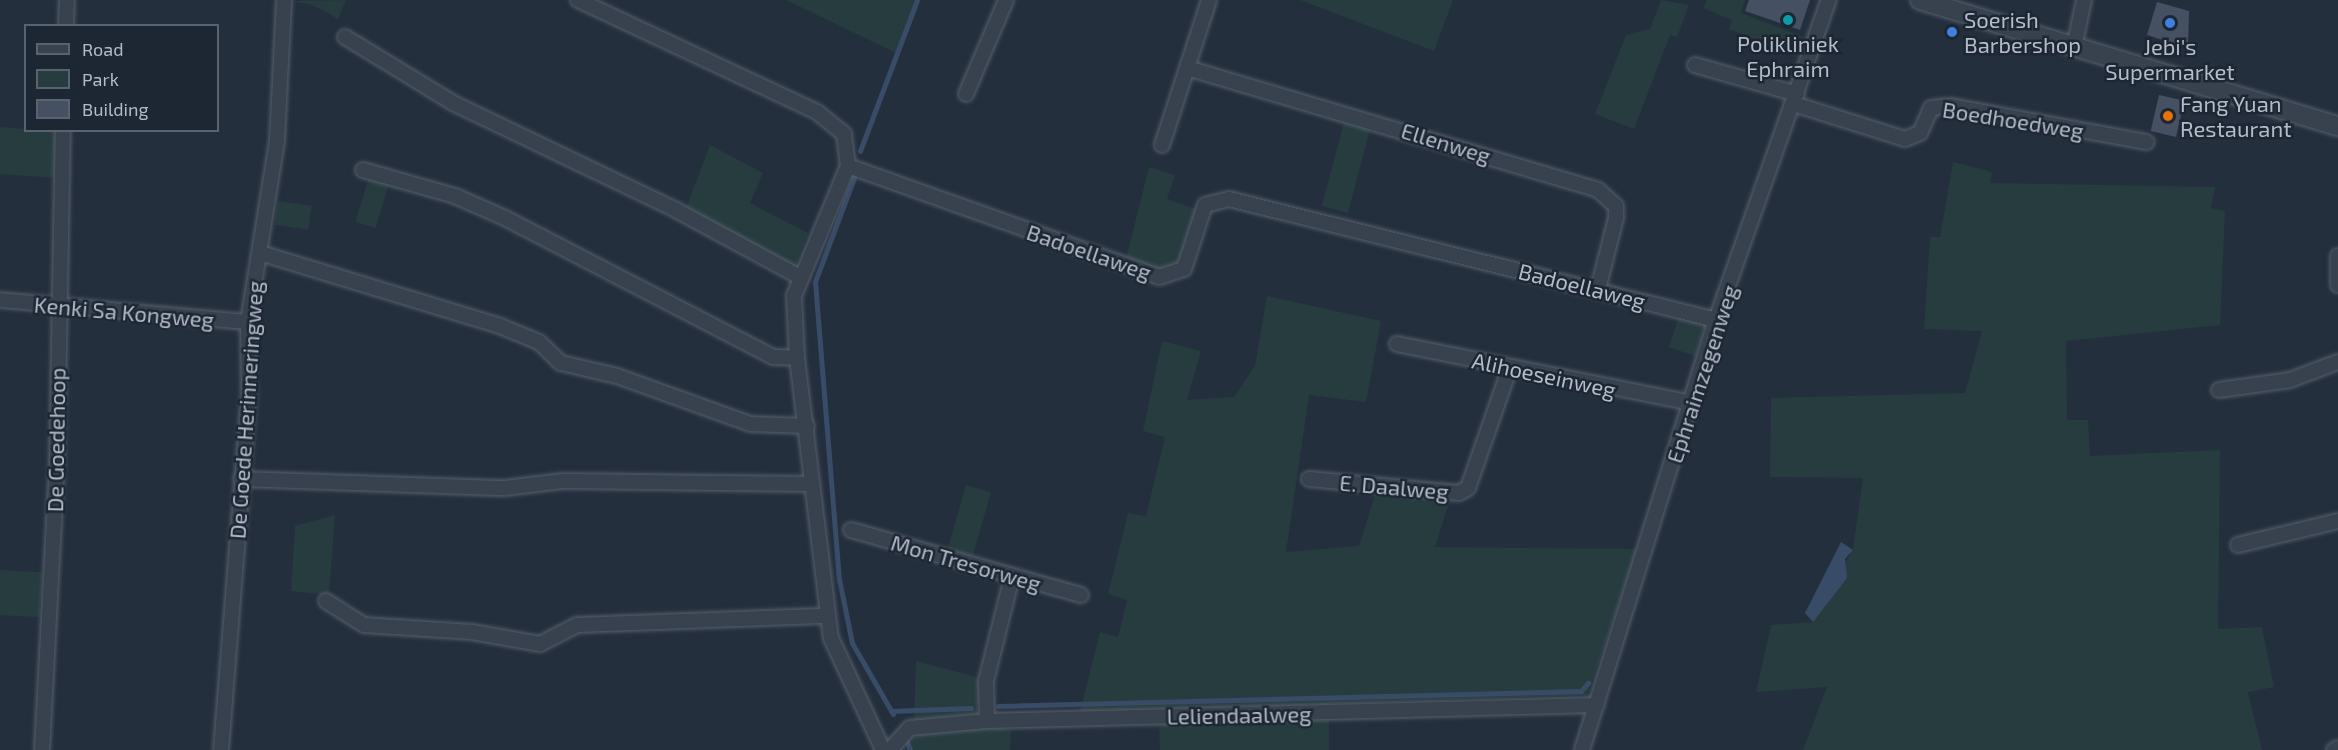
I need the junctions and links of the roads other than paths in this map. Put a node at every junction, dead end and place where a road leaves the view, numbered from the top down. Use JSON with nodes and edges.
{"nodes":[{"id":1,"x":67,"y":0,"type":"edge"},
{"id":2,"x":284,"y":0,"type":"edge"},
{"id":3,"x":578,"y":0,"type":"edge"},
{"id":4,"x":1006,"y":0,"type":"edge"},
{"id":5,"x":1209,"y":0,"type":"edge"},
{"id":6,"x":1828,"y":0,"type":"edge"},
{"id":7,"x":1920,"y":0,"type":"edge"},
{"id":8,"x":2084,"y":0,"type":"edge"},
{"id":9,"x":66,"y":24,"type":"edge"},
{"id":10,"x":345,"y":38,"type":"dead end"},
{"id":11,"x":2075,"y":43,"type":"junction"},
{"id":12,"x":1695,"y":65,"type":"dead end"},
{"id":13,"x":1187,"y":68,"type":"junction"},
{"id":14,"x":966,"y":94,"type":"dead end"},
{"id":15,"x":1796,"y":99,"type":"junction"},
{"id":16,"x":2338,"y":126,"type":"edge"},
{"id":17,"x":63,"y":132,"type":"edge"},
{"id":18,"x":2147,"y":142,"type":"dead end"},
{"id":19,"x":1162,"y":146,"type":"dead end"},
{"id":20,"x":848,"y":166,"type":"junction"},
{"id":21,"x":363,"y":170,"type":"dead end"},
{"id":22,"x":260,"y":253,"type":"junction"},
{"id":23,"x":2338,"y":256,"type":"edge"},
{"id":24,"x":800,"y":277,"type":"junction"},
{"id":25,"x":2338,"y":285,"type":"edge"},
{"id":26,"x":1598,"y":289,"type":"junction"},
{"id":27,"x":0,"y":300,"type":"edge"},
{"id":28,"x":58,"y":307,"type":"junction"},
{"id":29,"x":1716,"y":320,"type":"junction"},
{"id":30,"x":248,"y":322,"type":"junction"},
{"id":31,"x":1397,"y":344,"type":"dead end"},
{"id":32,"x":797,"y":358,"type":"junction"},
{"id":33,"x":2338,"y":362,"type":"edge"},
{"id":34,"x":1509,"y":370,"type":"junction"},
{"id":35,"x":2219,"y":390,"type":"dead end"},
{"id":36,"x":1692,"y":403,"type":"junction"},
{"id":37,"x":807,"y":426,"type":"junction"},
{"id":38,"x":241,"y":479,"type":"junction"},
{"id":39,"x":1309,"y":479,"type":"dead end"},
{"id":40,"x":812,"y":483,"type":"junction"},
{"id":41,"x":2338,"y":521,"type":"edge"},
{"id":42,"x":851,"y":530,"type":"dead end"},
{"id":43,"x":2238,"y":545,"type":"dead end"},
{"id":44,"x":1012,"y":577,"type":"junction"},
{"id":45,"x":1081,"y":595,"type":"dead end"},
{"id":46,"x":327,"y":600,"type":"dead end"},
{"id":47,"x":827,"y":616,"type":"junction"},
{"id":48,"x":1597,"y":705,"type":"junction"},
{"id":49,"x":987,"y":721,"type":"junction"},
{"id":50,"x":2338,"y":748,"type":"edge"},
{"id":51,"x":42,"y":750,"type":"edge"},
{"id":52,"x":221,"y":750,"type":"edge"},
{"id":53,"x":883,"y":750,"type":"edge"},
{"id":54,"x":890,"y":750,"type":"edge"},
{"id":55,"x":1582,"y":750,"type":"edge"},
{"id":56,"x":2334,"y":750,"type":"edge"}],
"edges":[{"from":1,"to":9,"type":"street"},
{"from":2,"to":22,"type":"street","name":"De Goede Herinneringweg"},
{"from":3,"to":20,"type":"street"},
{"from":4,"to":14,"type":"street"},
{"from":5,"to":13,"type":"street"},
{"from":6,"to":15,"type":"street","name":"Ephraimzegenweg"},
{"from":7,"to":11,"type":"street"},
{"from":8,"to":11,"type":"street"},
{"from":10,"to":24,"type":"street"},
{"from":11,"to":16,"type":"street"},
{"from":12,"to":15,"type":"street"},
{"from":13,"to":19,"type":"street"},
{"from":13,"to":26,"type":"street","name":"Ellenweg"},
{"from":15,"to":18,"type":"street","name":"Boedhoedweg"},
{"from":15,"to":29,"type":"street","name":"Ephraimzegenweg"},
{"from":17,"to":28,"type":"street","name":"De Goedehoop"},
{"from":20,"to":24,"type":"street"},
{"from":20,"to":26,"type":"street","name":"Badoellaweg"},
{"from":21,"to":32,"type":"street"},
{"from":22,"to":30,"type":"street","name":"De Goede Herinneringweg"},
{"from":22,"to":37,"type":"street"},
{"from":23,"to":25,"type":"street"},
{"from":24,"to":32,"type":"street"},
{"from":26,"to":29,"type":"street","name":"Badoellaweg"},
{"from":27,"to":28,"type":"street","name":"Kenki Sa Kongweg"},
{"from":28,"to":30,"type":"street","name":"Kenki Sa Kongweg"},
{"from":28,"to":51,"type":"street","name":"De Goedehoop"},
{"from":29,"to":36,"type":"street","name":"Ephraimzegenweg"},
{"from":30,"to":38,"type":"street","name":"De Goede Herinneringweg"},
{"from":31,"to":34,"type":"street","name":"Alihoeseinweg"},
{"from":32,"to":37,"type":"street"},
{"from":33,"to":35,"type":"street"},
{"from":34,"to":36,"type":"street","name":"Alihoeseinweg"},
{"from":34,"to":39,"type":"street","name":"E. Daalweg"},
{"from":36,"to":48,"type":"street","name":"Ephraimzegenweg"},
{"from":37,"to":40,"type":"street"},
{"from":38,"to":40,"type":"street"},
{"from":38,"to":52,"type":"street","name":"De Goede Herinneringweg"},
{"from":40,"to":47,"type":"street"},
{"from":41,"to":43,"type":"street"},
{"from":42,"to":44,"type":"street","name":"Mon Tresorweg"},
{"from":44,"to":45,"type":"street","name":"Mon Tresorweg"},
{"from":44,"to":49,"type":"street"},
{"from":46,"to":47,"type":"street"},
{"from":47,"to":53,"type":"street"},
{"from":48,"to":49,"type":"street","name":"Leliendaalweg"},
{"from":48,"to":55,"type":"street","name":"Ephraimzegenweg"},
{"from":49,"to":54,"type":"street","name":"Leliendaalweg"},
{"from":50,"to":56,"type":"street"}]}
